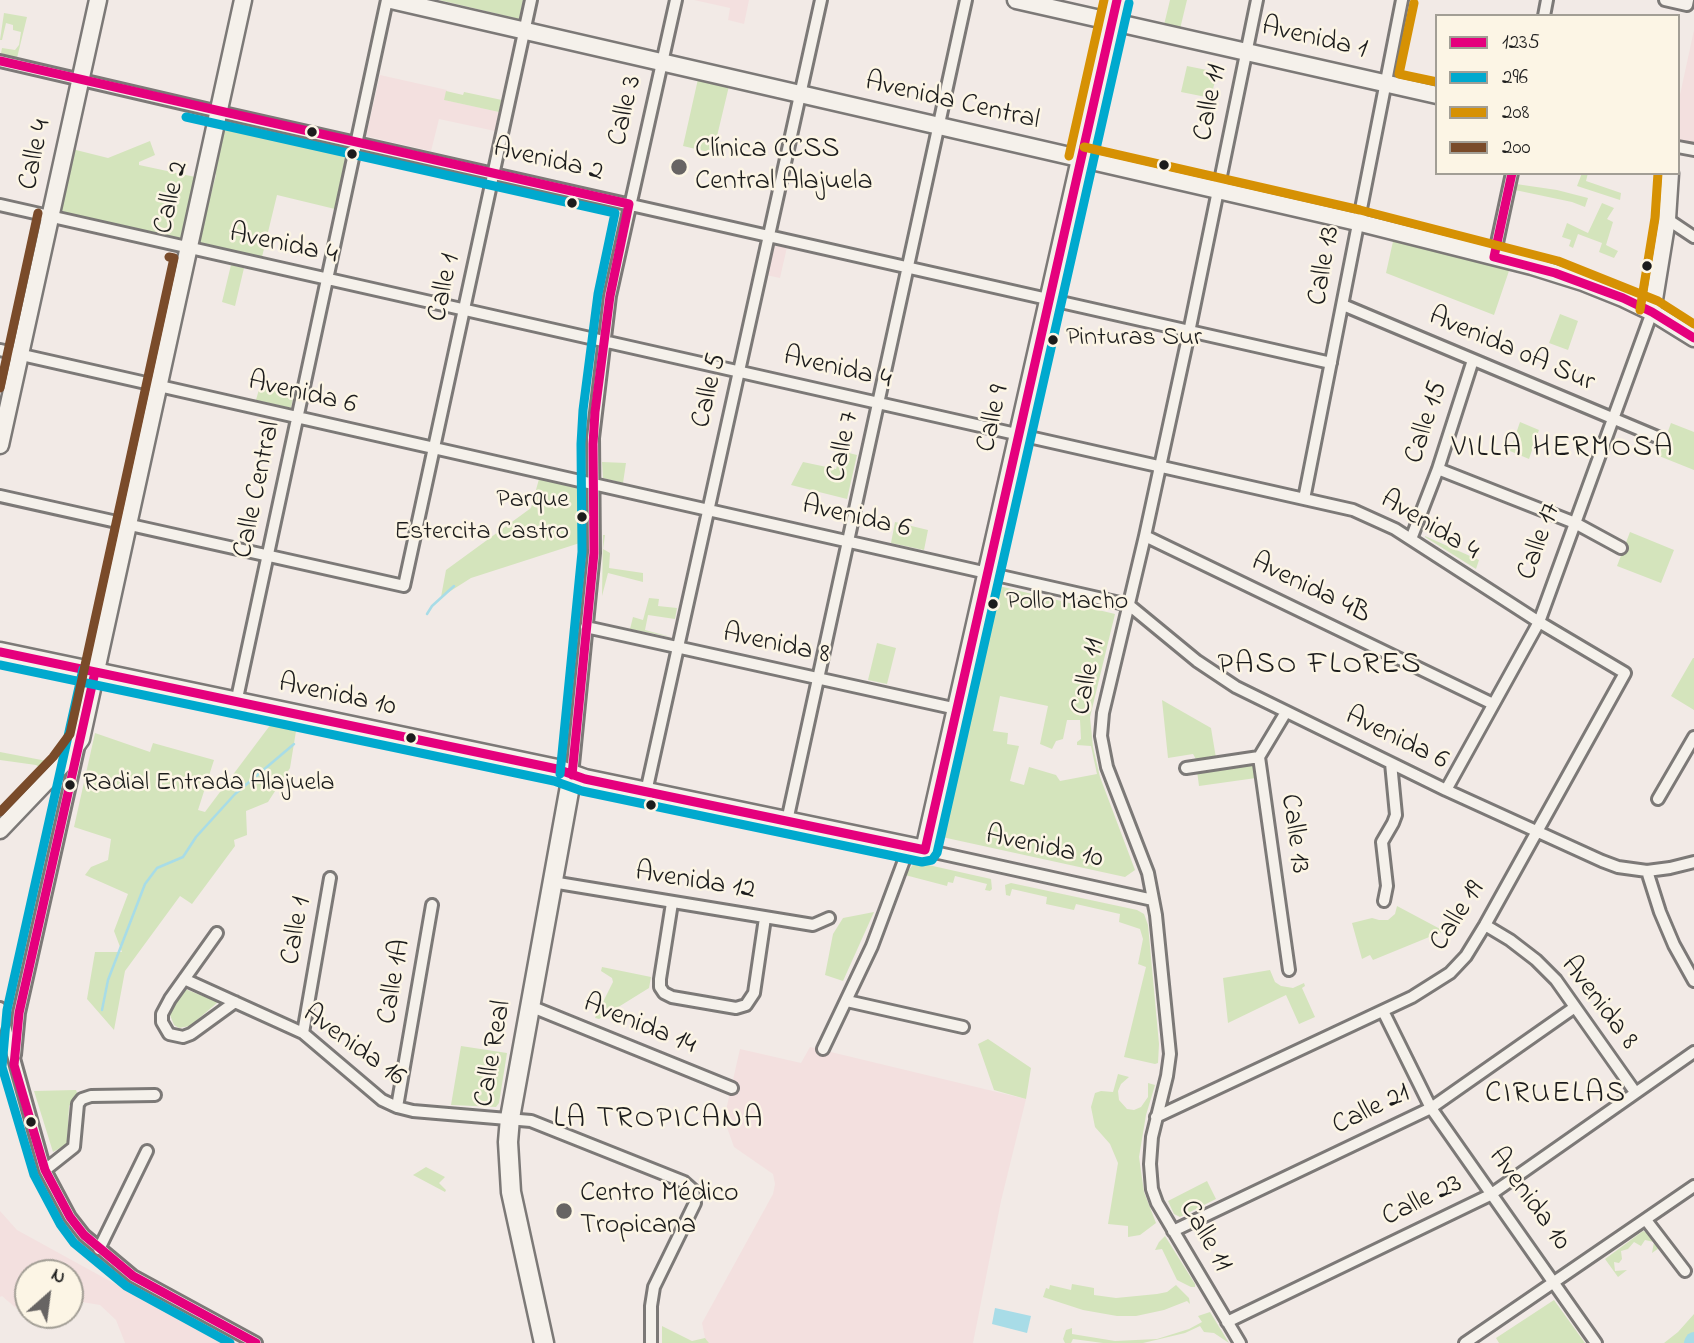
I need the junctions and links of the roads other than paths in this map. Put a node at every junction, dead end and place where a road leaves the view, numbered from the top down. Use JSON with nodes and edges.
{"nodes":[{"id":1,"x":98,"y":0,"type":"edge"},
{"id":2,"x":243,"y":0,"type":"edge"},
{"id":3,"x":389,"y":0,"type":"edge"},
{"id":4,"x":531,"y":0,"type":"edge"},
{"id":5,"x":676,"y":0,"type":"edge"},
{"id":6,"x":821,"y":0,"type":"edge"},
{"id":7,"x":966,"y":0,"type":"edge"},
{"id":8,"x":1016,"y":0,"type":"edge"},
{"id":9,"x":1117,"y":0,"type":"edge"},
{"id":10,"x":1257,"y":0,"type":"edge"},
{"id":11,"x":1402,"y":0,"type":"edge"},
{"id":12,"x":1665,"y":0,"type":"edge"},
{"id":13,"x":1688,"y":2,"type":"edge"},
{"id":14,"x":1112,"y":22,"type":"junction"},
{"id":15,"x":524,"y":32,"type":"junction"},
{"id":16,"x":1245,"y":51,"type":"junction"},
{"id":17,"x":0,"y":61,"type":"edge"},
{"id":18,"x":661,"y":63,"type":"junction"},
{"id":19,"x":80,"y":79,"type":"junction"},
{"id":20,"x":1384,"y":83,"type":"junction"},
{"id":21,"x":800,"y":95,"type":"junction"},
{"id":22,"x":1435,"y":95,"type":"edge"},
{"id":23,"x":219,"y":113,"type":"junction"},
{"id":24,"x":939,"y":126,"type":"junction"},
{"id":25,"x":358,"y":143,"type":"junction"},
{"id":26,"x":1081,"y":159,"type":"junction"},
{"id":27,"x":494,"y":173,"type":"junction"},
{"id":28,"x":1512,"y":175,"type":"edge"},
{"id":29,"x":1670,"y":175,"type":"edge"},
{"id":30,"x":1218,"y":190,"type":"junction"},
{"id":31,"x":629,"y":204,"type":"junction"},
{"id":32,"x":0,"y":205,"type":"edge"},
{"id":33,"x":50,"y":216,"type":"junction"},
{"id":34,"x":1667,"y":219,"type":"junction"},
{"id":35,"x":1357,"y":222,"type":"junction"},
{"id":36,"x":768,"y":236,"type":"junction"},
{"id":37,"x":1694,"y":237,"type":"edge"},
{"id":38,"x":189,"y":248,"type":"junction"},
{"id":39,"x":1494,"y":257,"type":"junction"},
{"id":40,"x":907,"y":267,"type":"junction"},
{"id":41,"x":328,"y":279,"type":"junction"},
{"id":42,"x":1050,"y":299,"type":"junction"},
{"id":43,"x":1343,"y":305,"type":"junction"},
{"id":44,"x":464,"y":309,"type":"junction"},
{"id":45,"x":1652,"y":312,"type":"junction"},
{"id":46,"x":1189,"y":331,"type":"junction"},
{"id":47,"x":1694,"y":338,"type":"edge"},
{"id":48,"x":604,"y":342,"type":"junction"},
{"id":49,"x":0,"y":350,"type":"edge"},
{"id":50,"x":20,"y":354,"type":"junction"},
{"id":51,"x":1473,"y":360,"type":"junction"},
{"id":52,"x":1331,"y":363,"type":"junction"},
{"id":53,"x":738,"y":372,"type":"junction"},
{"id":54,"x":158,"y":386,"type":"junction"},
{"id":55,"x":878,"y":403,"type":"junction"},
{"id":56,"x":298,"y":418,"type":"junction"},
{"id":57,"x":1614,"y":419,"type":"junction"},
{"id":58,"x":1019,"y":435,"type":"junction"},
{"id":59,"x":1662,"y":439,"type":"dead end"},
{"id":60,"x":0,"y":445,"type":"edge"},
{"id":61,"x":433,"y":448,"type":"junction"},
{"id":62,"x":1160,"y":467,"type":"junction"},
{"id":63,"x":1438,"y":469,"type":"junction"},
{"id":64,"x":594,"y":484,"type":"junction"},
{"id":65,"x":0,"y":496,"type":"edge"},
{"id":66,"x":1304,"y":499,"type":"junction"},
{"id":67,"x":708,"y":510,"type":"junction"},
{"id":68,"x":1575,"y":523,"type":"junction"},
{"id":69,"x":127,"y":524,"type":"junction"},
{"id":70,"x":1145,"y":536,"type":"junction"},
{"id":71,"x":1411,"y":539,"type":"junction"},
{"id":72,"x":847,"y":540,"type":"junction"},
{"id":73,"x":1621,"y":548,"type":"dead end"},
{"id":74,"x":267,"y":557,"type":"junction"},
{"id":75,"x":987,"y":574,"type":"junction"},
{"id":76,"x":1129,"y":605,"type":"junction"},
{"id":77,"x":1539,"y":622,"type":"junction"},
{"id":78,"x":586,"y":627,"type":"junction"},
{"id":79,"x":677,"y":648,"type":"junction"},
{"id":80,"x":0,"y":652,"type":"edge"},
{"id":81,"x":95,"y":672,"type":"junction"},
{"id":82,"x":1625,"y":673,"type":"joint"},
{"id":83,"x":817,"y":678,"type":"junction"},
{"id":84,"x":236,"y":703,"type":"junction"},
{"id":85,"x":1493,"y":704,"type":"junction"},
{"id":86,"x":957,"y":709,"type":"junction"},
{"id":87,"x":1286,"y":712,"type":"junction"},
{"id":88,"x":1694,"y":737,"type":"edge"},
{"id":89,"x":81,"y":739,"type":"junction"},
{"id":90,"x":1259,"y":757,"type":"junction"},
{"id":91,"x":1391,"y":764,"type":"junction"},
{"id":92,"x":1186,"y":768,"type":"dead end"},
{"id":93,"x":572,"y":775,"type":"junction"},
{"id":94,"x":1446,"y":790,"type":"junction"},
{"id":95,"x":646,"y":792,"type":"junction"},
{"id":96,"x":1658,"y":799,"type":"dead end"},
{"id":97,"x":787,"y":821,"type":"junction"},
{"id":98,"x":0,"y":830,"type":"edge"},
{"id":99,"x":1538,"y":830,"type":"junction"},
{"id":100,"x":917,"y":849,"type":"junction"},
{"id":101,"x":1694,"y":862,"type":"edge"},
{"id":102,"x":1647,"y":871,"type":"junction"},
{"id":103,"x":330,"y":878,"type":"dead end"},
{"id":104,"x":552,"y":882,"type":"junction"},
{"id":105,"x":1153,"y":900,"type":"junction"},
{"id":106,"x":1384,"y":901,"type":"dead end"},
{"id":107,"x":672,"y":903,"type":"junction"},
{"id":108,"x":432,"y":905,"type":"dead end"},
{"id":109,"x":765,"y":918,"type":"junction"},
{"id":110,"x":829,"y":918,"type":"dead end"},
{"id":111,"x":1485,"y":925,"type":"junction"},
{"id":112,"x":218,"y":933,"type":"dead end"},
{"id":113,"x":1289,"y":970,"type":"dead end"},
{"id":114,"x":184,"y":979,"type":"junction"},
{"id":115,"x":1694,"y":981,"type":"edge"},
{"id":116,"x":847,"y":1001,"type":"junction"},
{"id":117,"x":235,"y":1002,"type":"junction"},
{"id":118,"x":530,"y":1006,"type":"junction"},
{"id":119,"x":1575,"y":1007,"type":"junction"},
{"id":120,"x":1,"y":1010,"type":"edge"},
{"id":121,"x":1383,"y":1011,"type":"junction"},
{"id":122,"x":19,"y":1013,"type":"junction"},
{"id":123,"x":963,"y":1027,"type":"dead end"},
{"id":124,"x":303,"y":1033,"type":"junction"},
{"id":125,"x":823,"y":1049,"type":"dead end"},
{"id":126,"x":1694,"y":1052,"type":"edge"},
{"id":127,"x":14,"y":1065,"type":"junction"},
{"id":128,"x":732,"y":1088,"type":"dead end"},
{"id":129,"x":1635,"y":1092,"type":"junction"},
{"id":130,"x":155,"y":1095,"type":"dead end"},
{"id":131,"x":397,"y":1107,"type":"junction"},
{"id":132,"x":1431,"y":1108,"type":"junction"},
{"id":133,"x":1156,"y":1117,"type":"junction"},
{"id":134,"x":510,"y":1118,"type":"junction"},
{"id":135,"x":147,"y":1152,"type":"dead end"},
{"id":136,"x":45,"y":1170,"type":"junction"},
{"id":137,"x":1694,"y":1186,"type":"edge"},
{"id":138,"x":1490,"y":1195,"type":"junction"},
{"id":139,"x":1646,"y":1220,"type":"junction"},
{"id":140,"x":1173,"y":1231,"type":"junction"},
{"id":141,"x":99,"y":1249,"type":"junction"},
{"id":142,"x":1685,"y":1271,"type":"dead end"},
{"id":143,"x":1555,"y":1283,"type":"junction"},
{"id":144,"x":1227,"y":1321,"type":"junction"},
{"id":145,"x":256,"y":1343,"type":"edge"},
{"id":146,"x":544,"y":1343,"type":"edge"},
{"id":147,"x":652,"y":1343,"type":"edge"},
{"id":148,"x":1240,"y":1343,"type":"edge"},
{"id":149,"x":1465,"y":1343,"type":"edge"},
{"id":150,"x":1596,"y":1343,"type":"edge"}],
"edges":[{"from":1,"to":19,"type":"street","name":"Calle 4"},
{"from":2,"to":23,"type":"street","name":"Calle 2"},
{"from":3,"to":15,"type":"street","name":"Avenida Central"},
{"from":3,"to":25,"type":"street","name":"Calle Central"},
{"from":4,"to":15,"type":"street","name":"Calle 1"},
{"from":5,"to":18,"type":"street","name":"Calle 3"},
{"from":6,"to":21,"type":"street","name":"Calle 5"},
{"from":7,"to":24,"type":"street","name":"Calle 7"},
{"from":8,"to":14,"type":"street","name":"Avenida 1"},
{"from":9,"to":14,"type":"main road","name":"Calle 9"},
{"from":10,"to":16,"type":"street","name":"Calle 11"},
{"from":11,"to":20,"type":"street","name":"Calle 13"},
{"from":12,"to":13,"type":"street"},
{"from":14,"to":16,"type":"street","name":"Avenida 1"},
{"from":14,"to":26,"type":"main road","name":"Calle 9"},
{"from":15,"to":18,"type":"street","name":"Avenida Central"},
{"from":15,"to":27,"type":"street","name":"Calle 1"},
{"from":16,"to":20,"type":"street","name":"Avenida 1"},
{"from":16,"to":30,"type":"street","name":"Calle 11"},
{"from":17,"to":19,"type":"street","name":"Avenida 2"},
{"from":18,"to":21,"type":"street","name":"Avenida Central"},
{"from":18,"to":31,"type":"street","name":"Calle 3"},
{"from":19,"to":23,"type":"street","name":"Avenida 2"},
{"from":19,"to":33,"type":"street","name":"Calle 4"},
{"from":20,"to":22,"type":"street","name":"Avenida 1"},
{"from":20,"to":35,"type":"street","name":"Calle 13"},
{"from":21,"to":24,"type":"street","name":"Avenida Central"},
{"from":21,"to":36,"type":"street","name":"Calle 5"},
{"from":23,"to":25,"type":"street","name":"Avenida 2"},
{"from":23,"to":38,"type":"street","name":"Calle 2"},
{"from":24,"to":26,"type":"street","name":"Avenida Central"},
{"from":24,"to":40,"type":"street","name":"Calle 7"},
{"from":25,"to":27,"type":"street","name":"Avenida 2"},
{"from":25,"to":41,"type":"street","name":"Calle Central"},
{"from":26,"to":30,"type":"street","name":"Avenida Central"},
{"from":26,"to":42,"type":"main road","name":"Calle 9"},
{"from":27,"to":31,"type":"street","name":"Avenida 2"},
{"from":27,"to":44,"type":"street","name":"Calle 1"},
{"from":28,"to":39,"type":"street"},
{"from":29,"to":34,"type":"street","name":"Calle 17"},
{"from":30,"to":35,"type":"street","name":"Avenida Central"},
{"from":30,"to":46,"type":"street","name":"Calle 11"},
{"from":31,"to":36,"type":"street","name":"Avenida 2"},
{"from":31,"to":48,"type":"street","name":"Calle 3"},
{"from":32,"to":33,"type":"street","name":"Avenida 4"},
{"from":33,"to":38,"type":"street","name":"Avenida 4"},
{"from":33,"to":50,"type":"street","name":"Calle 4"},
{"from":34,"to":37,"type":"street"},
{"from":34,"to":45,"type":"street","name":"Calle 17"},
{"from":35,"to":39,"type":"street","name":"Avenida Central"},
{"from":35,"to":43,"type":"street","name":"Calle 13"},
{"from":36,"to":40,"type":"street","name":"Avenida 2"},
{"from":36,"to":53,"type":"street","name":"Calle 5"},
{"from":38,"to":41,"type":"street","name":"Avenida 4"},
{"from":38,"to":54,"type":"street","name":"Calle 2"},
{"from":39,"to":45,"type":"street","name":"Avenida Central"},
{"from":40,"to":42,"type":"street","name":"Avenida 2"},
{"from":40,"to":55,"type":"street","name":"Calle 7"},
{"from":41,"to":44,"type":"street","name":"Avenida 4"},
{"from":41,"to":56,"type":"street","name":"Calle Central"},
{"from":42,"to":46,"type":"street","name":"Avenida 2"},
{"from":42,"to":58,"type":"main road","name":"Calle 9"},
{"from":43,"to":51,"type":"street","name":"Avenida 0A Sur"},
{"from":43,"to":52,"type":"street","name":"Calle 13"},
{"from":44,"to":48,"type":"street","name":"Avenida 4"},
{"from":44,"to":61,"type":"street","name":"Calle 1"},
{"from":45,"to":47,"type":"street","name":"Avenida Central"},
{"from":45,"to":57,"type":"street","name":"Calle 17"},
{"from":46,"to":52,"type":"street","name":"Avenida 2"},
{"from":46,"to":62,"type":"street","name":"Calle 11"},
{"from":48,"to":53,"type":"street","name":"Avenida 4"},
{"from":48,"to":64,"type":"street","name":"Calle 3"},
{"from":49,"to":50,"type":"street","name":"Avenida 6"},
{"from":50,"to":54,"type":"street","name":"Avenida 6"},
{"from":50,"to":60,"type":"street","name":"Calle 4"},
{"from":51,"to":57,"type":"street","name":"Avenida 0A Sur"},
{"from":51,"to":63,"type":"street","name":"Calle 15"},
{"from":52,"to":66,"type":"street","name":"Calle 13"},
{"from":53,"to":55,"type":"street","name":"Avenida 4"},
{"from":53,"to":67,"type":"street","name":"Calle 5"},
{"from":54,"to":56,"type":"street","name":"Avenida 6"},
{"from":54,"to":69,"type":"street","name":"Calle 2"},
{"from":55,"to":58,"type":"street","name":"Avenida 4"},
{"from":55,"to":72,"type":"street","name":"Calle 7"},
{"from":56,"to":61,"type":"street","name":"Avenida 6"},
{"from":56,"to":74,"type":"street","name":"Calle Central"},
{"from":57,"to":59,"type":"street","name":"Avenida 0A Sur"},
{"from":57,"to":68,"type":"street","name":"Calle 17"},
{"from":58,"to":62,"type":"street","name":"Avenida 4"},
{"from":58,"to":75,"type":"main road","name":"Calle 9"},
{"from":61,"to":64,"type":"street","name":"Avenida 6"},
{"from":61,"to":74,"type":"street","name":"Calle 1"},
{"from":62,"to":66,"type":"street","name":"Avenida 4"},
{"from":62,"to":70,"type":"street","name":"Calle 11"},
{"from":63,"to":68,"type":"street"},
{"from":63,"to":71,"type":"street","name":"Calle 15"},
{"from":64,"to":67,"type":"street","name":"Avenida 6"},
{"from":64,"to":78,"type":"street","name":"Calle 3"},
{"from":65,"to":69,"type":"street"},
{"from":66,"to":71,"type":"street","name":"Avenida 4"},
{"from":67,"to":72,"type":"street","name":"Avenida 6"},
{"from":67,"to":79,"type":"street","name":"Calle 5"},
{"from":68,"to":73,"type":"street"},
{"from":68,"to":77,"type":"street","name":"Calle 17"},
{"from":69,"to":74,"type":"street"},
{"from":69,"to":81,"type":"street","name":"Calle 2"},
{"from":70,"to":76,"type":"street","name":"Calle 11"},
{"from":70,"to":85,"type":"street","name":"Avenida 4B"},
{"from":71,"to":77,"type":"street","name":"Avenida 4"},
{"from":72,"to":75,"type":"street","name":"Avenida 6"},
{"from":72,"to":83,"type":"street","name":"Calle 7"},
{"from":74,"to":84,"type":"street","name":"Calle Central"},
{"from":75,"to":76,"type":"street","name":"Avenida 6"},
{"from":75,"to":86,"type":"main road","name":"Calle 9"},
{"from":76,"to":87,"type":"street","name":"Avenida 6"},
{"from":76,"to":105,"type":"street","name":"Calle 11"},
{"from":77,"to":82,"type":"street","name":"Avenida 4"},
{"from":77,"to":85,"type":"street","name":"Calle 17"},
{"from":78,"to":79,"type":"street","name":"Avenida 8"},
{"from":78,"to":93,"type":"street","name":"Calle 3"},
{"from":79,"to":83,"type":"street","name":"Avenida 8"},
{"from":79,"to":95,"type":"street","name":"Calle 5"},
{"from":80,"to":81,"type":"main road","name":"Avenida 10"},
{"from":81,"to":84,"type":"main road","name":"Avenida 10"},
{"from":81,"to":89,"type":"street","name":"Calle 2"},
{"from":82,"to":99,"type":"street","name":"Calle 19"},
{"from":83,"to":86,"type":"street","name":"Avenida 8"},
{"from":83,"to":97,"type":"street","name":"Calle 7"},
{"from":84,"to":93,"type":"main road","name":"Avenida 10"},
{"from":85,"to":94,"type":"street","name":"Calle 17"},
{"from":86,"to":100,"type":"main road","name":"Calle 9"},
{"from":87,"to":90,"type":"street","name":"Calle 13"},
{"from":87,"to":91,"type":"street","name":"Avenida 6"},
{"from":88,"to":96,"type":"street"},
{"from":89,"to":98,"type":"street"},
{"from":89,"to":122,"type":"street","name":"Calle 2"},
{"from":90,"to":92,"type":"street"},
{"from":90,"to":113,"type":"street","name":"Calle 13"},
{"from":91,"to":94,"type":"street","name":"Avenida 6"},
{"from":91,"to":106,"type":"street"},
{"from":93,"to":95,"type":"main road","name":"Avenida 10"},
{"from":93,"to":104,"type":"main road","name":"Calle Real"},
{"from":94,"to":99,"type":"street","name":"Avenida 6"},
{"from":95,"to":97,"type":"main road","name":"Avenida 10"},
{"from":97,"to":100,"type":"main road","name":"Avenida 10"},
{"from":99,"to":102,"type":"street","name":"Avenida 6"},
{"from":99,"to":111,"type":"street","name":"Calle 19"},
{"from":100,"to":105,"type":"street","name":"Avenida 10"},
{"from":100,"to":116,"type":"street"},
{"from":101,"to":102,"type":"street"},
{"from":102,"to":115,"type":"street"},
{"from":103,"to":124,"type":"street","name":"Calle 1"},
{"from":104,"to":107,"type":"street","name":"Avenida 12"},
{"from":104,"to":118,"type":"main road","name":"Calle Real"},
{"from":105,"to":133,"type":"street","name":"Calle 11"},
{"from":107,"to":109,"type":"street","name":"Avenida 12"},
{"from":107,"to":109,"type":"street"},
{"from":108,"to":131,"type":"street","name":"Calle 1A"},
{"from":109,"to":110,"type":"street","name":"Avenida 12"},
{"from":111,"to":119,"type":"street","name":"Avenida 8"},
{"from":111,"to":121,"type":"street","name":"Calle 19"},
{"from":112,"to":114,"type":"street"},
{"from":114,"to":117,"type":"street","name":"Avenida 16"},
{"from":114,"to":117,"type":"street"},
{"from":116,"to":123,"type":"street"},
{"from":116,"to":125,"type":"street"},
{"from":117,"to":124,"type":"street","name":"Avenida 16"},
{"from":118,"to":128,"type":"street","name":"Avenida 14"},
{"from":118,"to":134,"type":"main road","name":"Calle Real"},
{"from":119,"to":129,"type":"street","name":"Avenida 8"},
{"from":119,"to":132,"type":"street","name":"Calle 21"},
{"from":120,"to":122,"type":"street"},
{"from":120,"to":127,"type":"street"},
{"from":121,"to":132,"type":"street","name":"Avenida 10"},
{"from":121,"to":133,"type":"street","name":"Calle 19"},
{"from":122,"to":127,"type":"street","name":"Calle 2"},
{"from":124,"to":131,"type":"street","name":"Avenida 16"},
{"from":126,"to":129,"type":"street","name":"Calle 23"},
{"from":127,"to":136,"type":"street"},
{"from":129,"to":138,"type":"street","name":"Calle 23"},
{"from":130,"to":136,"type":"street"},
{"from":131,"to":134,"type":"street","name":"Avenida 16"},
{"from":132,"to":138,"type":"street","name":"Avenida 10"},
{"from":132,"to":140,"type":"street","name":"Calle 21"},
{"from":133,"to":140,"type":"street","name":"Calle 11"},
{"from":134,"to":146,"type":"main road","name":"Calle Real"},
{"from":134,"to":147,"type":"street","name":"Avenida 16"},
{"from":135,"to":141,"type":"street"},
{"from":136,"to":141,"type":"street"},
{"from":137,"to":139,"type":"street"},
{"from":138,"to":143,"type":"street","name":"Avenida 10"},
{"from":138,"to":144,"type":"street","name":"Calle 23"},
{"from":139,"to":142,"type":"street"},
{"from":139,"to":143,"type":"street"},
{"from":140,"to":144,"type":"street","name":"Calle 11"},
{"from":141,"to":145,"type":"street"},
{"from":143,"to":149,"type":"street"},
{"from":143,"to":150,"type":"street","name":"Avenida 10"},
{"from":144,"to":148,"type":"street","name":"Calle 11"}]}
